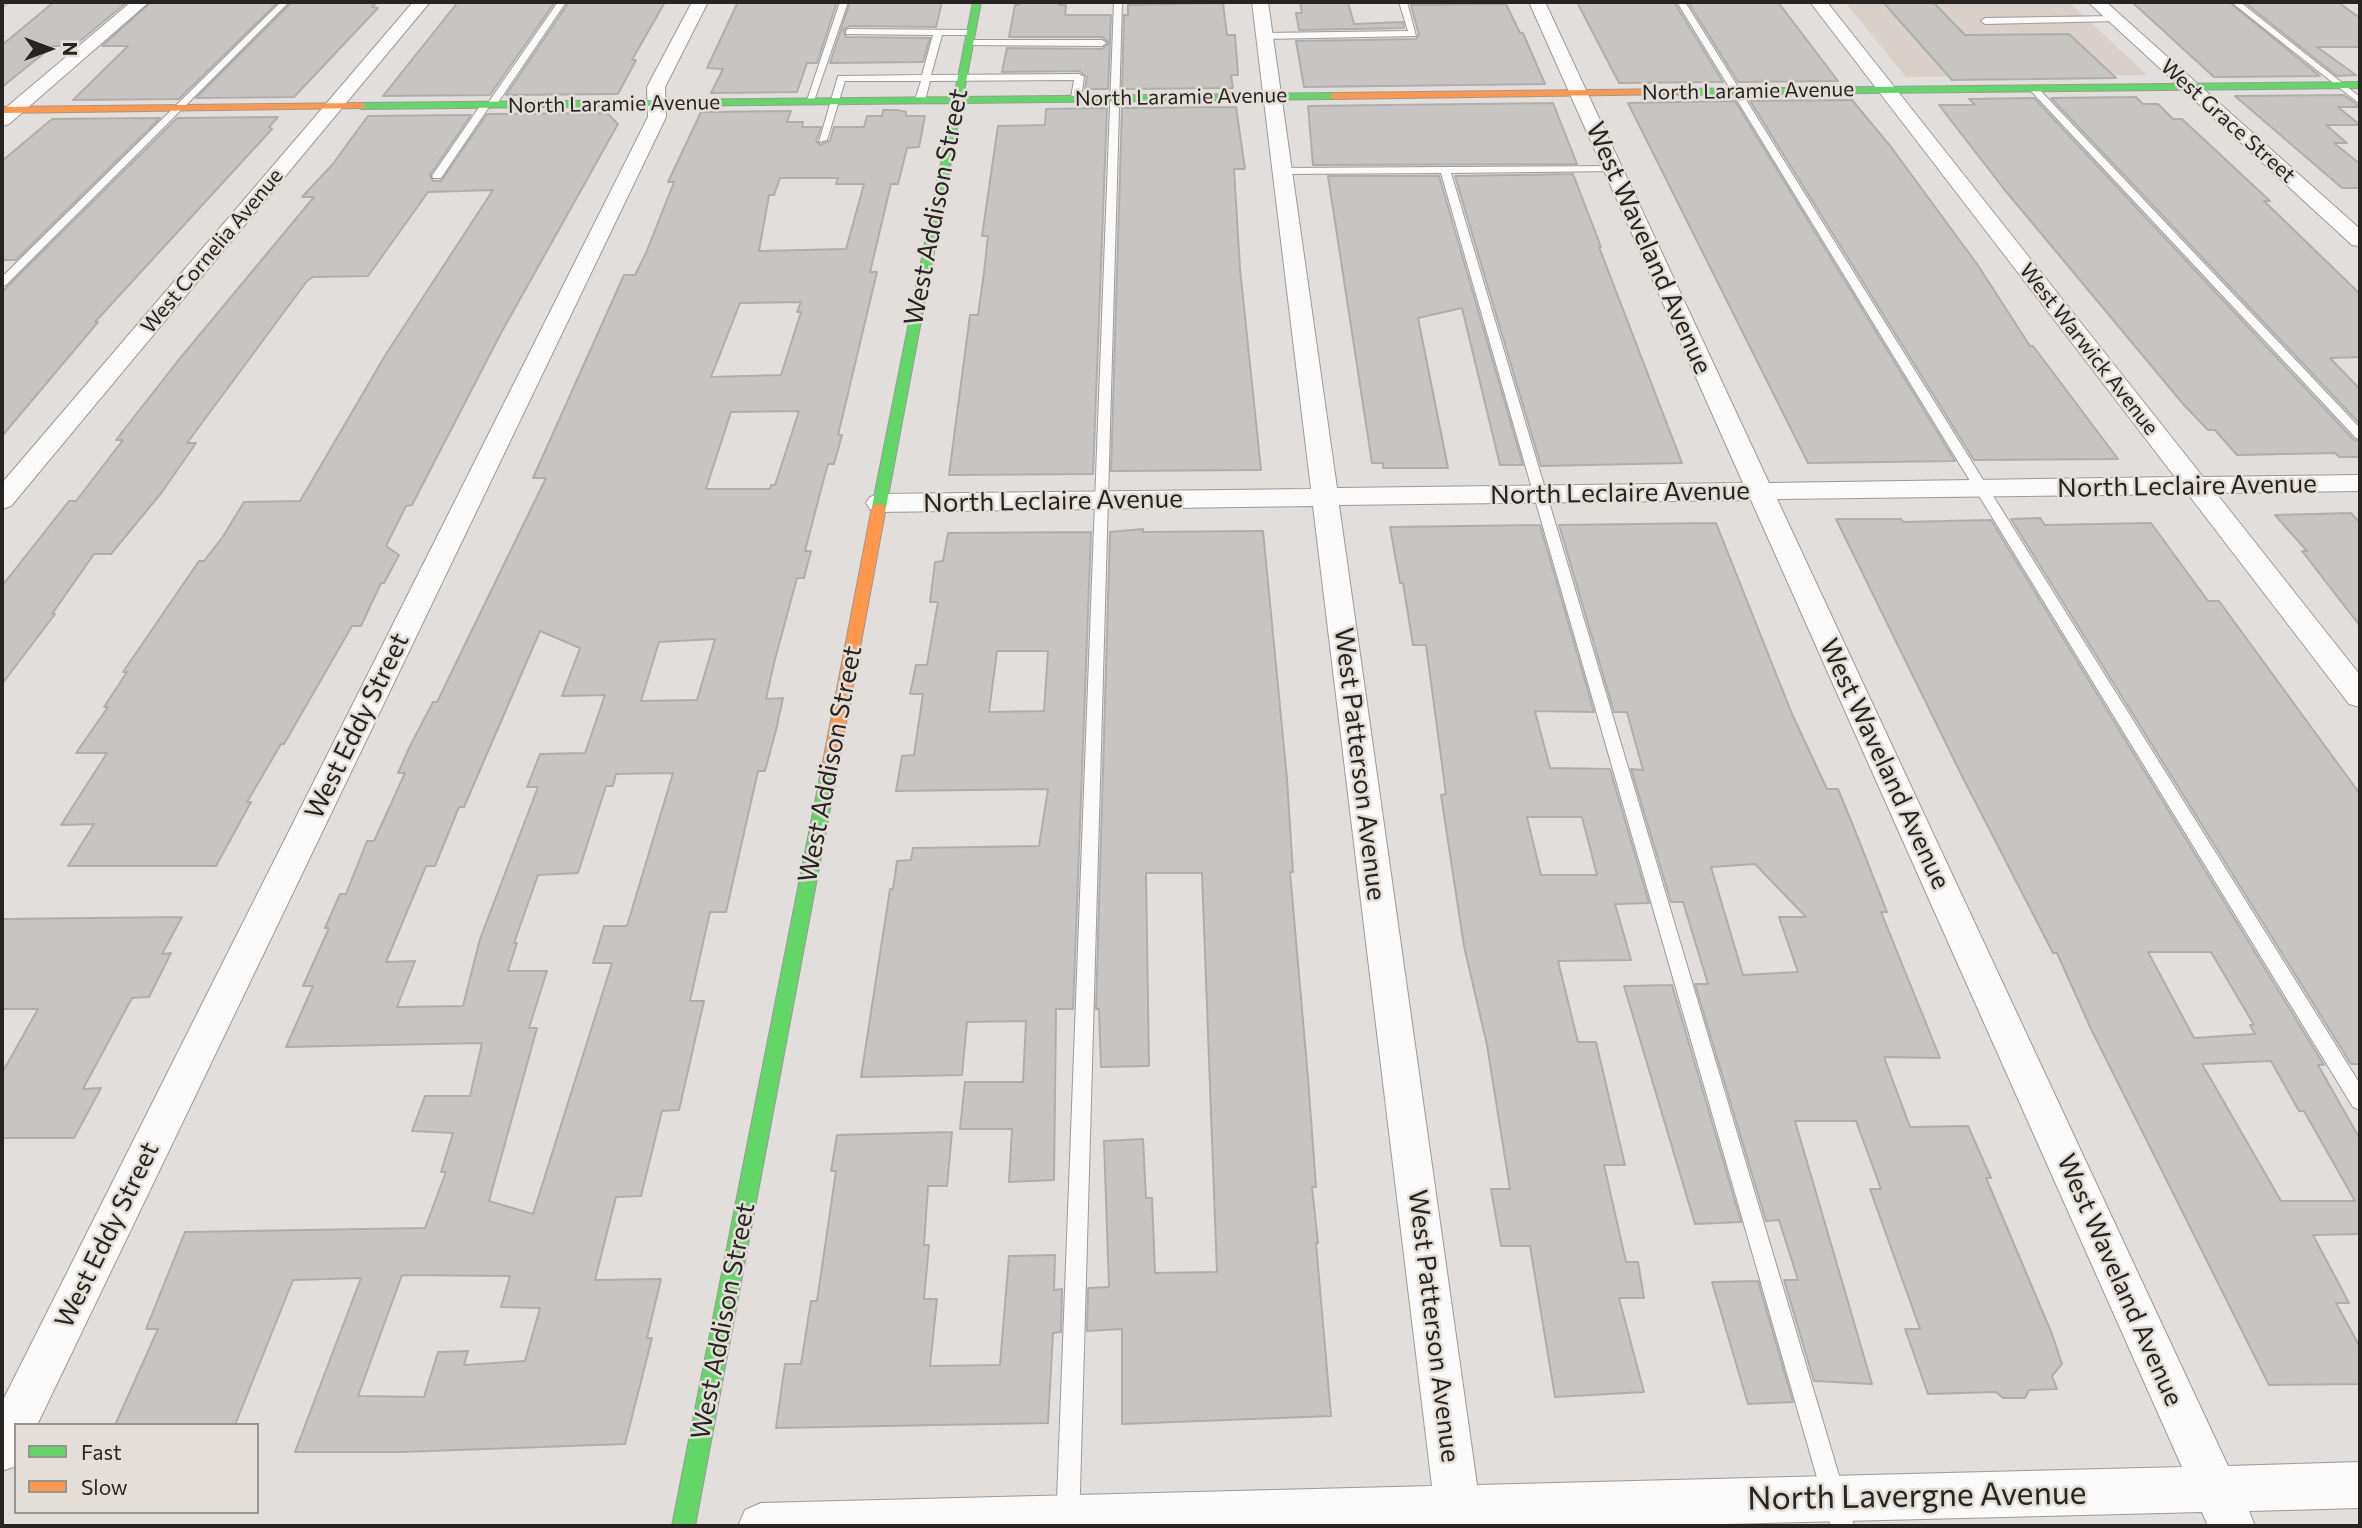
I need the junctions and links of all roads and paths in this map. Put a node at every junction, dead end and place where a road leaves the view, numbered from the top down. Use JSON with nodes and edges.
{"nodes":[{"id":1,"x":141,"y":2,"type":"edge"},
{"id":2,"x":285,"y":2,"type":"edge"},
{"id":3,"x":422,"y":2,"type":"edge"},
{"id":4,"x":562,"y":2,"type":"edge"},
{"id":5,"x":700,"y":2,"type":"edge"},
{"id":6,"x":844,"y":2,"type":"edge"},
{"id":7,"x":977,"y":2,"type":"edge"},
{"id":8,"x":1118,"y":2,"type":"edge"},
{"id":9,"x":1260,"y":2,"type":"edge"},
{"id":10,"x":1403,"y":2,"type":"edge"},
{"id":11,"x":1537,"y":2,"type":"edge"},
{"id":12,"x":1681,"y":2,"type":"edge"},
{"id":13,"x":1818,"y":2,"type":"edge"},
{"id":14,"x":2096,"y":2,"type":"edge"},
{"id":15,"x":2235,"y":2,"type":"edge"},
{"id":16,"x":2115,"y":19,"type":"junction"},
{"id":17,"x":1985,"y":21,"type":"dead end"},
{"id":18,"x":849,"y":32,"type":"dead end"},
{"id":19,"x":938,"y":32,"type":"junction"},
{"id":20,"x":1265,"y":36,"type":"junction"},
{"id":21,"x":969,"y":38,"type":"junction"},
{"id":22,"x":1102,"y":43,"type":"dead end"},
{"id":23,"x":926,"y":78,"type":"junction"},
{"id":24,"x":961,"y":79,"type":"junction"},
{"id":25,"x":2340,"y":85,"type":"junction"},
{"id":26,"x":2360,"y":85,"type":"edge"},
{"id":27,"x":2189,"y":86,"type":"junction"},
{"id":28,"x":2034,"y":88,"type":"junction"},
{"id":29,"x":1887,"y":90,"type":"junction"},
{"id":30,"x":1736,"y":91,"type":"junction"},
{"id":31,"x":1579,"y":93,"type":"junction"},
{"id":32,"x":1272,"y":96,"type":"junction"},
{"id":33,"x":1114,"y":98,"type":"junction"},
{"id":34,"x":1076,"y":99,"type":"junction"},
{"id":35,"x":920,"y":100,"type":"junction"},
{"id":36,"x":956,"y":100,"type":"junction"},
{"id":37,"x":809,"y":101,"type":"junction"},
{"id":38,"x":833,"y":101,"type":"junction"},
{"id":39,"x":2360,"y":101,"type":"edge"},
{"id":40,"x":656,"y":103,"type":"junction"},
{"id":41,"x":488,"y":105,"type":"junction"},
{"id":42,"x":334,"y":107,"type":"junction"},
{"id":43,"x":177,"y":108,"type":"junction"},
{"id":44,"x":5,"y":113,"type":"edge"},
{"id":45,"x":822,"y":141,"type":"dead end"},
{"id":46,"x":1613,"y":169,"type":"junction"},
{"id":47,"x":1445,"y":170,"type":"junction"},
{"id":48,"x":1283,"y":171,"type":"junction"},
{"id":49,"x":437,"y":176,"type":"dead end"},
{"id":50,"x":2360,"y":240,"type":"edge"},
{"id":51,"x":2,"y":283,"type":"edge"},
{"id":52,"x":2360,"y":435,"type":"edge"},
{"id":53,"x":2360,"y":483,"type":"edge"},
{"id":54,"x":2196,"y":485,"type":"junction"},
{"id":55,"x":1982,"y":488,"type":"junction"},
{"id":56,"x":1760,"y":491,"type":"junction"},
{"id":57,"x":1541,"y":494,"type":"junction"},
{"id":58,"x":1325,"y":497,"type":"junction"},
{"id":59,"x":2,"y":500,"type":"edge"},
{"id":60,"x":1101,"y":500,"type":"junction"},
{"id":61,"x":879,"y":503,"type":"junction"},
{"id":62,"x":2360,"y":696,"type":"edge"},
{"id":63,"x":2360,"y":1101,"type":"edge"},
{"id":64,"x":15,"y":1423,"type":"edge"},
{"id":65,"x":14,"y":1425,"type":"edge"},
{"id":66,"x":2,"y":1449,"type":"edge"},
{"id":67,"x":2360,"y":1485,"type":"edge"},
{"id":68,"x":2223,"y":1507,"type":"edge"},
{"id":69,"x":1839,"y":1512,"type":"edge"},
{"id":70,"x":1459,"y":1517,"type":"edge"},
{"id":71,"x":1067,"y":1522,"type":"edge"},
{"id":72,"x":683,"y":1526,"type":"edge"},
{"id":73,"x":761,"y":1526,"type":"edge"}],
"edges":[{"from":1,"to":44,"type":"street"},
{"from":2,"to":43,"type":"lane"},
{"from":3,"to":42,"type":"street","name":"West Cornelia Avenue"},
{"from":4,"to":41,"type":"lane"},
{"from":5,"to":40,"type":"street","name":"West Eddy Street"},
{"from":6,"to":37,"type":"lane"},
{"from":7,"to":21,"type":"street","name":"West Addison Street"},
{"from":8,"to":33,"type":"lane"},
{"from":9,"to":20,"type":"street","name":"West Patterson Avenue"},
{"from":10,"to":20,"type":"lane"},
{"from":11,"to":31,"type":"street","name":"West Waveland Avenue"},
{"from":12,"to":30,"type":"lane"},
{"from":13,"to":29,"type":"street","name":"West Warwick Avenue"},
{"from":14,"to":16,"type":"street","name":"West Grace Street"},
{"from":15,"to":25,"type":"lane"},
{"from":16,"to":17,"type":"lane"},
{"from":16,"to":27,"type":"street","name":"West Grace Street"},
{"from":18,"to":19,"type":"lane"},
{"from":19,"to":21,"type":"lane"},
{"from":19,"to":23,"type":"lane"},
{"from":20,"to":32,"type":"street","name":"West Patterson Avenue"},
{"from":21,"to":22,"type":"lane"},
{"from":21,"to":24,"type":"street","name":"West Addison Street"},
{"from":23,"to":24,"type":"lane"},
{"from":23,"to":35,"type":"lane"},
{"from":23,"to":38,"type":"lane"},
{"from":24,"to":34,"type":"lane"},
{"from":24,"to":36,"type":"street","name":"West Addison Street"},
{"from":25,"to":26,"type":"street","name":"North Laramie Avenue"},
{"from":25,"to":27,"type":"street","name":"North Laramie Avenue"},
{"from":25,"to":39,"type":"lane"},
{"from":27,"to":28,"type":"street","name":"North Laramie Avenue"},
{"from":27,"to":50,"type":"street","name":"West Grace Street"},
{"from":28,"to":29,"type":"street","name":"North Laramie Avenue"},
{"from":28,"to":52,"type":"lane"},
{"from":29,"to":30,"type":"street","name":"North Laramie Avenue"},
{"from":29,"to":54,"type":"street","name":"West Warwick Avenue"},
{"from":30,"to":31,"type":"street","name":"North Laramie Avenue"},
{"from":30,"to":55,"type":"lane"},
{"from":31,"to":32,"type":"street","name":"North Laramie Avenue"},
{"from":31,"to":46,"type":"street","name":"West Waveland Avenue"},
{"from":32,"to":33,"type":"street","name":"North Laramie Avenue"},
{"from":32,"to":48,"type":"street","name":"West Patterson Avenue"},
{"from":33,"to":34,"type":"street","name":"North Laramie Avenue"},
{"from":33,"to":60,"type":"lane"},
{"from":34,"to":36,"type":"street","name":"North Laramie Avenue"},
{"from":35,"to":36,"type":"street","name":"North Laramie Avenue"},
{"from":35,"to":38,"type":"street","name":"North Laramie Avenue"},
{"from":36,"to":61,"type":"street","name":"West Addison Street"},
{"from":37,"to":38,"type":"street","name":"North Laramie Avenue"},
{"from":37,"to":40,"type":"street","name":"North Laramie Avenue"},
{"from":38,"to":45,"type":"lane"},
{"from":40,"to":41,"type":"street","name":"North Laramie Avenue"},
{"from":40,"to":64,"type":"street","name":"West Eddy Street"},
{"from":41,"to":42,"type":"street","name":"North Laramie Avenue"},
{"from":41,"to":49,"type":"lane"},
{"from":42,"to":43,"type":"street","name":"North Laramie Avenue"},
{"from":42,"to":59,"type":"street","name":"West Cornelia Avenue"},
{"from":43,"to":44,"type":"street","name":"North Laramie Avenue"},
{"from":43,"to":51,"type":"lane"},
{"from":46,"to":47,"type":"lane"},
{"from":46,"to":56,"type":"street","name":"West Waveland Avenue"},
{"from":47,"to":48,"type":"lane"},
{"from":47,"to":57,"type":"lane"},
{"from":48,"to":58,"type":"street","name":"West Patterson Avenue"},
{"from":53,"to":54,"type":"street","name":"North Leclaire Avenue"},
{"from":54,"to":55,"type":"street","name":"North Leclaire Avenue"},
{"from":54,"to":62,"type":"street","name":"West Warwick Avenue"},
{"from":55,"to":56,"type":"street","name":"North Leclaire Avenue"},
{"from":55,"to":63,"type":"lane"},
{"from":56,"to":57,"type":"street","name":"North Leclaire Avenue"},
{"from":56,"to":68,"type":"street","name":"West Waveland Avenue"},
{"from":57,"to":58,"type":"street","name":"North Leclaire Avenue"},
{"from":57,"to":69,"type":"lane"},
{"from":58,"to":60,"type":"street","name":"North Leclaire Avenue"},
{"from":58,"to":70,"type":"street","name":"West Patterson Avenue"},
{"from":60,"to":61,"type":"street","name":"North Leclaire Avenue"},
{"from":60,"to":71,"type":"lane"},
{"from":61,"to":72,"type":"street","name":"West Addison Street"},
{"from":65,"to":66,"type":"street","name":"West Eddy Street"},
{"from":67,"to":68,"type":"street","name":"North Lavergne Avenue"},
{"from":68,"to":69,"type":"street","name":"North Lavergne Avenue"},
{"from":69,"to":70,"type":"street","name":"North Lavergne Avenue"},
{"from":70,"to":71,"type":"street","name":"North Lavergne Avenue"},
{"from":71,"to":73,"type":"street","name":"North Lavergne Avenue"}]}
